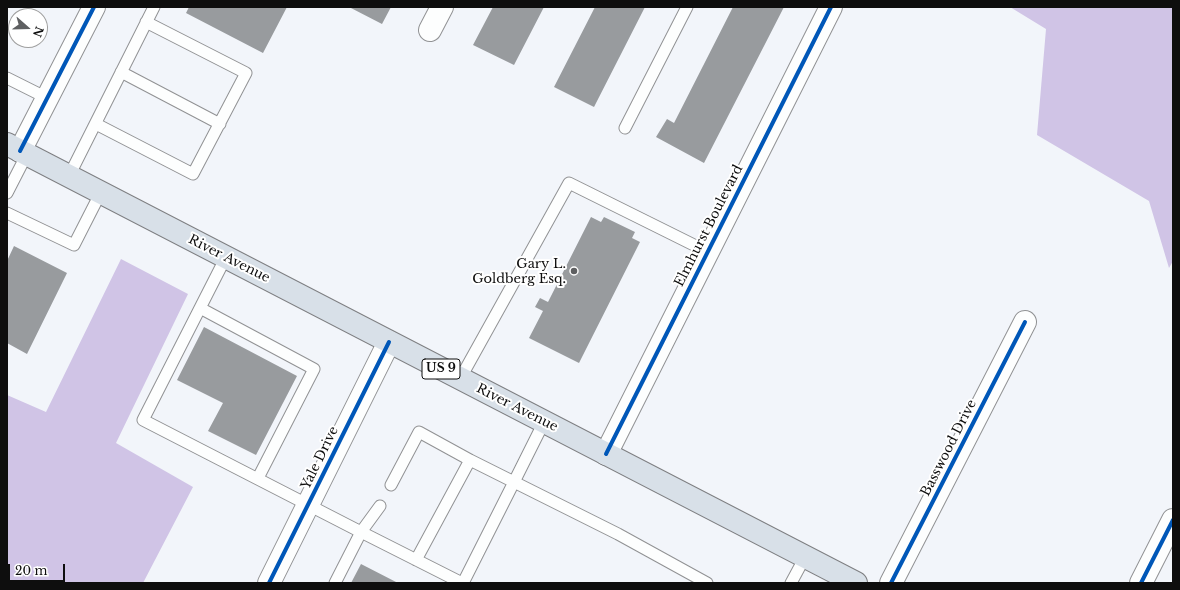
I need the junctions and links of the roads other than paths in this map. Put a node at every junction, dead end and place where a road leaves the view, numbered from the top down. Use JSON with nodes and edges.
{"nodes":[{"id":1,"x":94,"y":7,"type":"edge"},
{"id":2,"x":154,"y":7,"type":"edge"},
{"id":3,"x":442,"y":7,"type":"edge"},
{"id":4,"x":687,"y":7,"type":"edge"},
{"id":5,"x":831,"y":7,"type":"edge"},
{"id":6,"x":146,"y":22,"type":"junction"},
{"id":7,"x":430,"y":30,"type":"dead end"},
{"id":8,"x":121,"y":72,"type":"junction"},
{"id":9,"x":7,"y":78,"type":"edge"},
{"id":10,"x":47,"y":98,"type":"junction"},
{"id":11,"x":96,"y":124,"type":"junction"},
{"id":12,"x":220,"y":124,"type":"junction"},
{"id":13,"x":625,"y":128,"type":"dead end"},
{"id":14,"x":18,"y":150,"type":"edge"},
{"id":15,"x":69,"y":176,"type":"junction"},
{"id":16,"x":100,"y":192,"type":"junction"},
{"id":17,"x":7,"y":193,"type":"edge"},
{"id":18,"x":7,"y":213,"type":"edge"},
{"id":19,"x":708,"y":252,"type":"junction"},
{"id":20,"x":226,"y":257,"type":"junction"},
{"id":21,"x":200,"y":308,"type":"junction"},
{"id":22,"x":1026,"y":322,"type":"dead end"},
{"id":23,"x":389,"y":342,"type":"junction"},
{"id":24,"x":460,"y":379,"type":"junction"},
{"id":25,"x":544,"y":422,"type":"junction"},
{"id":26,"x":606,"y":454,"type":"junction"},
{"id":27,"x":470,"y":460,"type":"junction"},
{"id":28,"x":258,"y":478,"type":"junction"},
{"id":29,"x":514,"y":482,"type":"junction"},
{"id":30,"x":391,"y":485,"type":"dead end"},
{"id":31,"x":309,"y":504,"type":"junction"},
{"id":32,"x":380,"y":506,"type":"dead end"},
{"id":33,"x":1173,"y":520,"type":"edge"},
{"id":34,"x":361,"y":532,"type":"junction"},
{"id":35,"x":805,"y":557,"type":"junction"},
{"id":36,"x":416,"y":560,"type":"junction"},
{"id":37,"x":269,"y":583,"type":"edge"},
{"id":38,"x":335,"y":583,"type":"edge"},
{"id":39,"x":463,"y":583,"type":"edge"},
{"id":40,"x":707,"y":583,"type":"edge"},
{"id":41,"x":791,"y":583,"type":"edge"},
{"id":42,"x":856,"y":583,"type":"edge"},
{"id":43,"x":890,"y":583,"type":"edge"},
{"id":44,"x":1141,"y":583,"type":"edge"}],
"edges":[{"from":1,"to":10,"type":"street"},
{"from":2,"to":6,"type":"lane"},
{"from":3,"to":7,"type":"street"},
{"from":4,"to":13,"type":"lane"},
{"from":5,"to":19,"type":"street","name":"Elmhurst Boulevard"},
{"from":6,"to":8,"type":"lane"},
{"from":6,"to":12,"type":"lane"},
{"from":8,"to":11,"type":"lane"},
{"from":8,"to":12,"type":"lane"},
{"from":9,"to":10,"type":"lane"},
{"from":10,"to":14,"type":"street"},
{"from":11,"to":12,"type":"lane"},
{"from":11,"to":15,"type":"lane"},
{"from":14,"to":15,"type":"highway","name":"River Avenue","number":"US 9"},
{"from":14,"to":17,"type":"lane"},
{"from":15,"to":16,"type":"highway","name":"River Avenue","number":"US 9"},
{"from":16,"to":18,"type":"lane"},
{"from":16,"to":20,"type":"highway","name":"River Avenue","number":"US 9"},
{"from":19,"to":24,"type":"lane"},
{"from":19,"to":26,"type":"street","name":"Elmhurst Boulevard"},
{"from":20,"to":21,"type":"lane"},
{"from":20,"to":23,"type":"highway","name":"River Avenue","number":"US 9"},
{"from":21,"to":28,"type":"lane"},
{"from":21,"to":28,"type":"lane"},
{"from":22,"to":43,"type":"street","name":"Basswood Drive"},
{"from":23,"to":24,"type":"highway","name":"River Avenue","number":"US 9"},
{"from":23,"to":31,"type":"street","name":"Yale Drive"},
{"from":24,"to":25,"type":"highway","name":"River Avenue","number":"US 9"},
{"from":25,"to":26,"type":"highway","name":"River Avenue","number":"US 9"},
{"from":25,"to":29,"type":"lane"},
{"from":26,"to":35,"type":"highway","name":"River Avenue","number":"US 9"},
{"from":27,"to":29,"type":"lane"},
{"from":27,"to":30,"type":"lane"},
{"from":27,"to":36,"type":"lane"},
{"from":28,"to":31,"type":"lane"},
{"from":29,"to":39,"type":"lane"},
{"from":29,"to":40,"type":"lane"},
{"from":31,"to":34,"type":"lane"},
{"from":31,"to":37,"type":"street","name":"Yale Drive"},
{"from":32,"to":34,"type":"lane"},
{"from":33,"to":44,"type":"street"},
{"from":34,"to":36,"type":"lane"},
{"from":34,"to":38,"type":"lane"},
{"from":35,"to":41,"type":"lane"},
{"from":35,"to":42,"type":"highway","name":"River Avenue","number":"US 9"},
{"from":36,"to":39,"type":"lane"}]}
